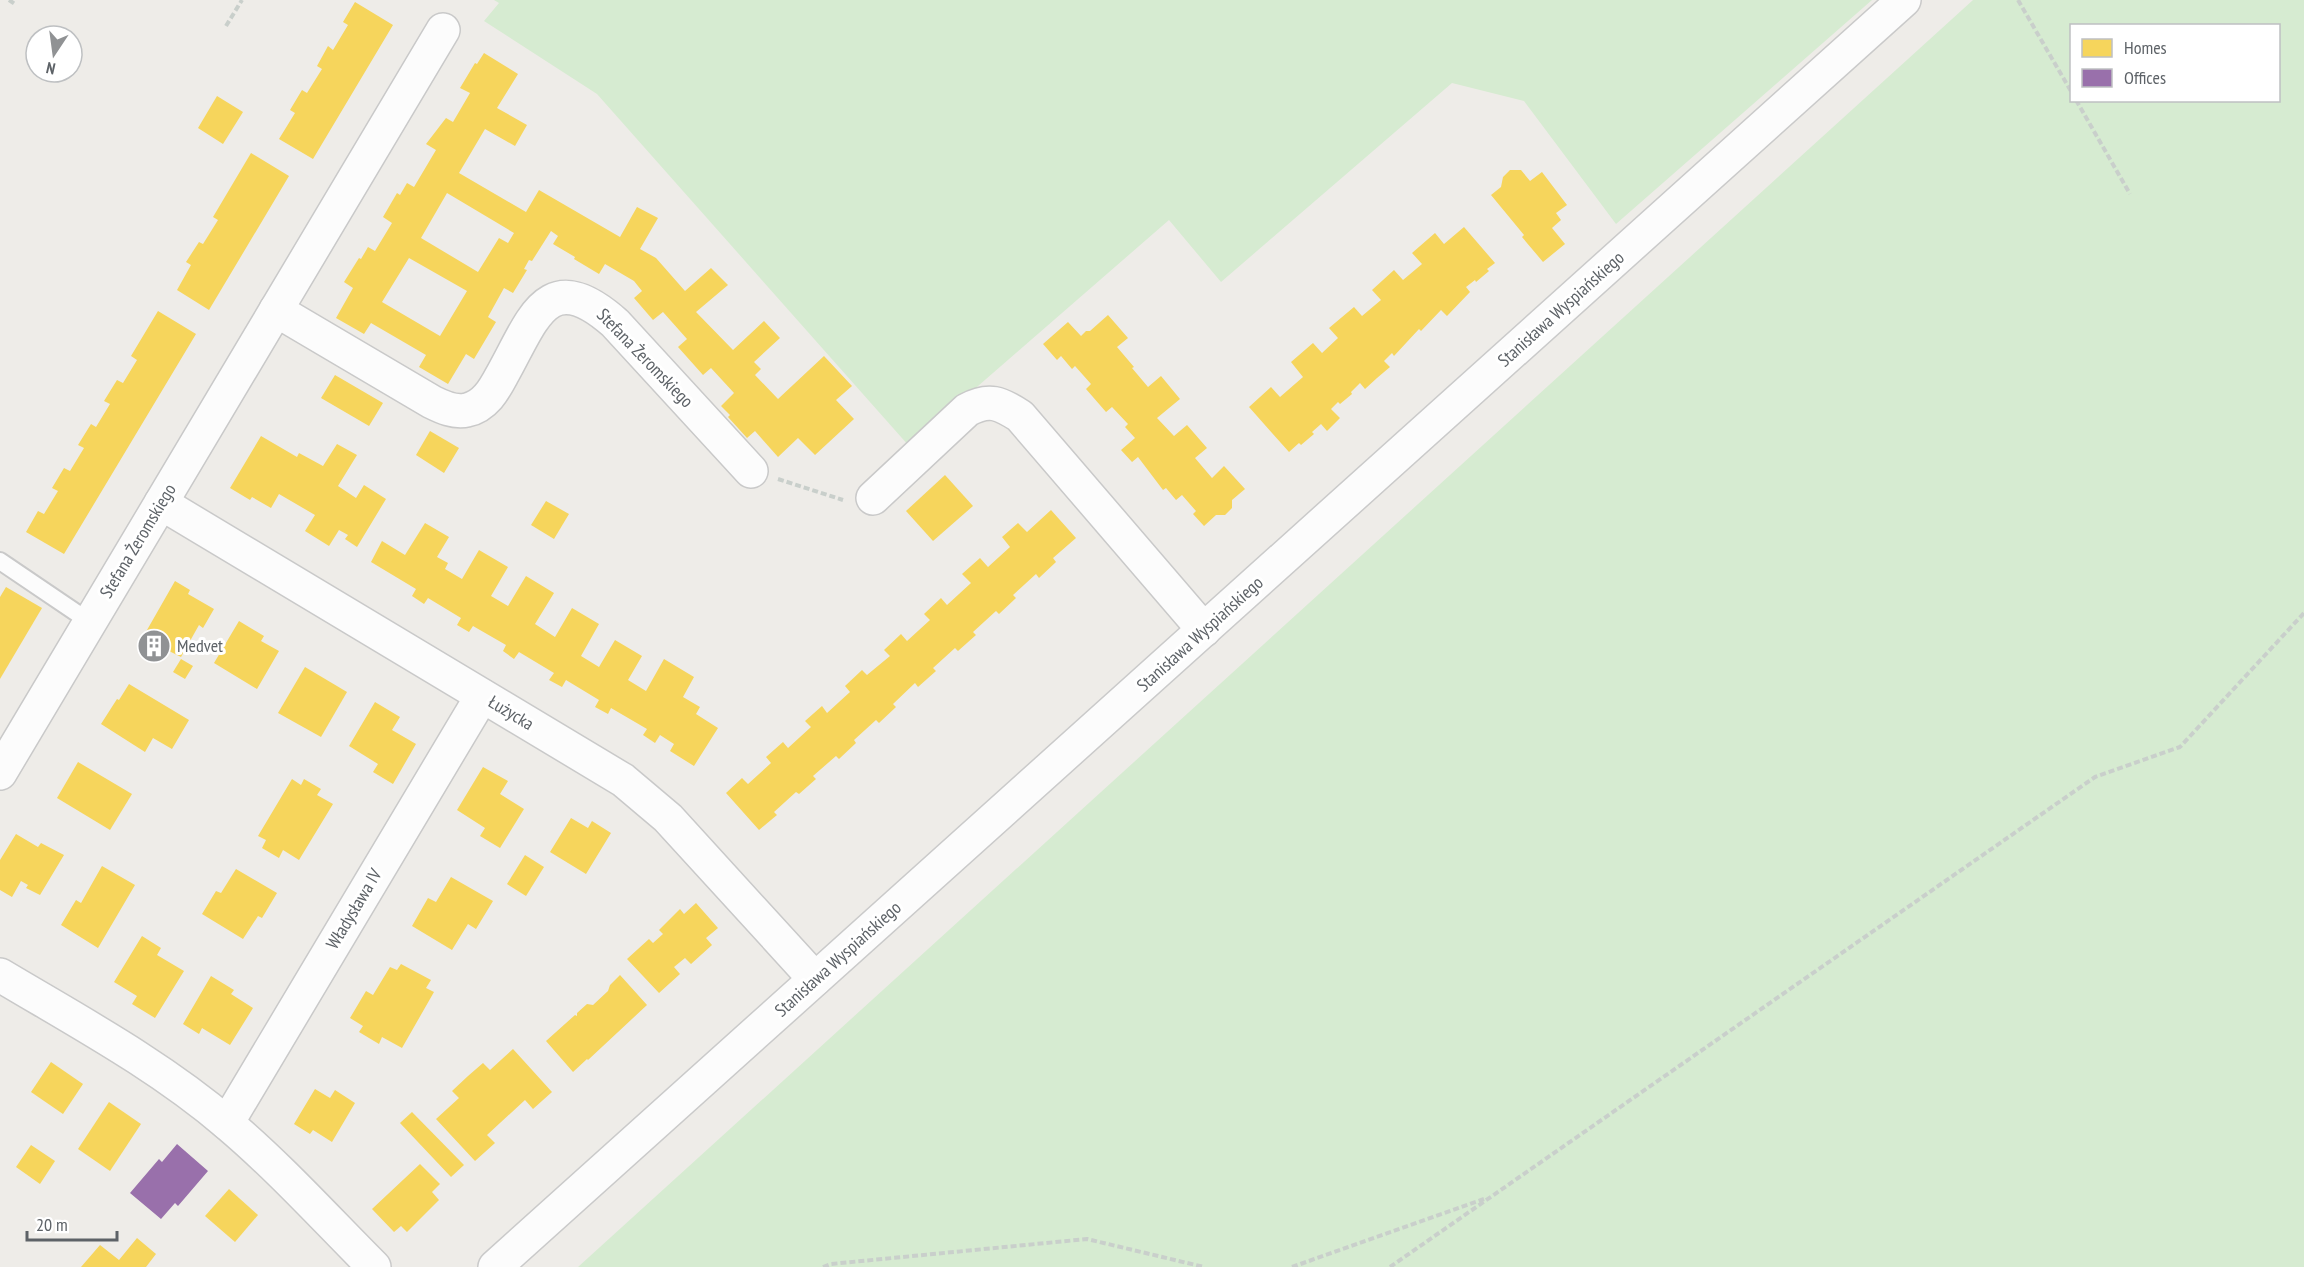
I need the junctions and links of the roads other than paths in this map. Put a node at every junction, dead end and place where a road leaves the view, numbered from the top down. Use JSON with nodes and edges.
{"nodes":[{"id":1,"x":1904,"y":0,"type":"edge"},
{"id":2,"x":443,"y":30,"type":"dead end"},
{"id":3,"x":276,"y":310,"type":"junction"},
{"id":4,"x":751,"y":471,"type":"road end"},
{"id":5,"x":873,"y":498,"type":"road end"},
{"id":6,"x":161,"y":502,"type":"junction"},
{"id":7,"x":0,"y":561,"type":"edge"},
{"id":8,"x":90,"y":622,"type":"junction"},
{"id":9,"x":1204,"y":630,"type":"junction"},
{"id":10,"x":482,"y":696,"type":"junction"},
{"id":11,"x":0,"y":773,"type":"edge"},
{"id":12,"x":0,"y":975,"type":"edge"},
{"id":13,"x":815,"y":980,"type":"junction"},
{"id":14,"x":227,"y":1123,"type":"junction"},
{"id":15,"x":374,"y":1267,"type":"edge"},
{"id":16,"x":495,"y":1267,"type":"edge"}],
"edges":[{"from":1,"to":9,"type":"street","name":"Stanisława Wyspiańskiego"},
{"from":2,"to":3,"type":"street","name":"Stefana Żeromskiego"},
{"from":3,"to":4,"type":"street","name":"Stefana Żeromskiego"},
{"from":3,"to":6,"type":"street","name":"Stefana Żeromskiego"},
{"from":5,"to":9,"type":"street"},
{"from":6,"to":8,"type":"street","name":"Stefana Żeromskiego"},
{"from":6,"to":10,"type":"street","name":"Łużycka"},
{"from":7,"to":8,"type":"lane"},
{"from":8,"to":11,"type":"street","name":"Stefana Żeromskiego"},
{"from":9,"to":13,"type":"street","name":"Stanisława Wyspiańskiego"},
{"from":10,"to":13,"type":"street","name":"Łużycka"},
{"from":10,"to":14,"type":"street","name":"Władysława IV"},
{"from":12,"to":14,"type":"street"},
{"from":13,"to":16,"type":"street","name":"Stanisława Wyspiańskiego"},
{"from":14,"to":15,"type":"street"}]}
